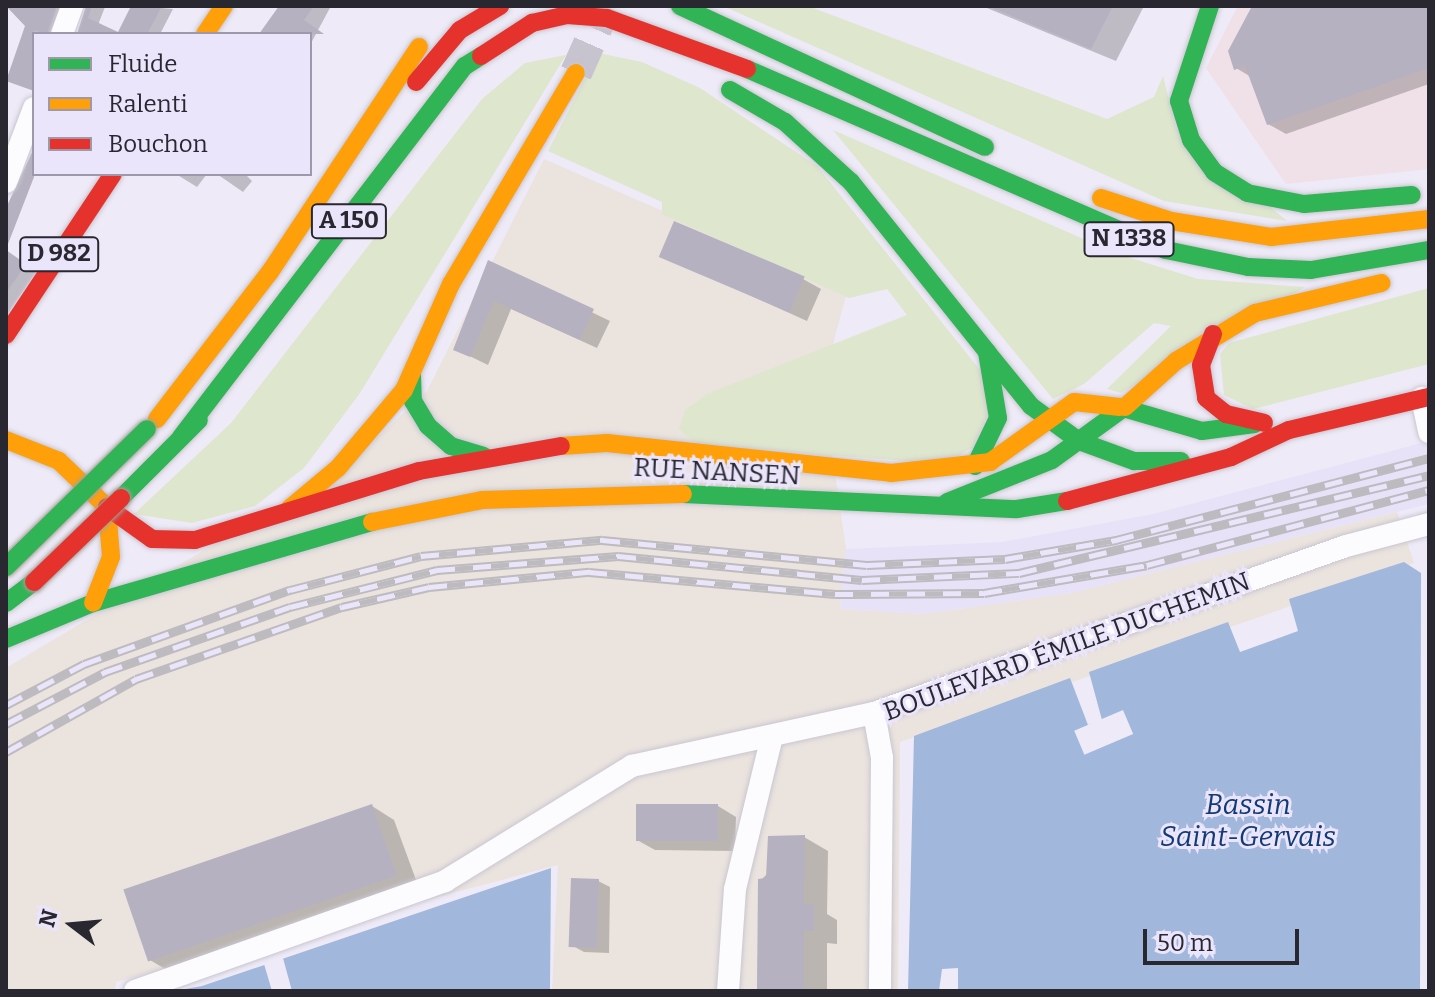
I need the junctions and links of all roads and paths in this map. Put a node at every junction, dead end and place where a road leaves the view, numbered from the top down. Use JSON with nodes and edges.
{"nodes":[{"id":1,"x":72,"y":6,"type":"edge"},
{"id":2,"x":224,"y":6,"type":"edge"},
{"id":3,"x":500,"y":6,"type":"edge"},
{"id":4,"x":680,"y":6,"type":"edge"},
{"id":5,"x":1210,"y":6,"type":"edge"},
{"id":6,"x":532,"y":23,"type":"joint"},
{"id":7,"x":63,"y":32,"type":"edge"},
{"id":8,"x":206,"y":32,"type":"edge"},
{"id":9,"x":429,"y":32,"type":"dead end"},
{"id":10,"x":610,"y":43,"type":"dead end"},
{"id":11,"x":526,"y":52,"type":"dead end"},
{"id":12,"x":576,"y":73,"type":"tunnel mouth"},
{"id":13,"x":32,"y":113,"type":"edge"},
{"id":14,"x":112,"y":176,"type":"edge"},
{"id":15,"x":6,"y":182,"type":"edge"},
{"id":16,"x":1429,"y":191,"type":"edge"},
{"id":17,"x":381,"y":212,"type":"dead end"},
{"id":18,"x":1429,"y":219,"type":"edge"},
{"id":19,"x":1429,"y":250,"type":"edge"},
{"id":20,"x":1429,"y":268,"type":"edge"},
{"id":21,"x":288,"y":332,"type":"dead end"},
{"id":22,"x":1213,"y":334,"type":"junction"},
{"id":23,"x":6,"y":335,"type":"edge"},
{"id":24,"x":987,"y":352,"type":"junction"},
{"id":25,"x":412,"y":375,"type":"junction"},
{"id":26,"x":1426,"y":398,"type":"edge"},
{"id":27,"x":1125,"y":407,"type":"junction"},
{"id":28,"x":1050,"y":423,"type":"junction"},
{"id":29,"x":1264,"y":423,"type":"junction"},
{"id":30,"x":152,"y":424,"type":"junction"},
{"id":31,"x":1289,"y":430,"type":"junction"},
{"id":32,"x":1429,"y":432,"type":"edge"},
{"id":33,"x":181,"y":437,"type":"junction"},
{"id":34,"x":6,"y":440,"type":"edge"},
{"id":35,"x":1079,"y":441,"type":"junction"},
{"id":36,"x":483,"y":456,"type":"junction"},
{"id":37,"x":1231,"y":457,"type":"junction"},
{"id":38,"x":975,"y":466,"type":"junction"},
{"id":39,"x":114,"y":503,"type":"junction"},
{"id":40,"x":937,"y":505,"type":"junction"},
{"id":41,"x":274,"y":521,"type":"junction"},
{"id":42,"x":1429,"y":524,"type":"edge"},
{"id":43,"x":6,"y":567,"type":"edge"},
{"id":44,"x":199,"y":575,"type":"junction"},
{"id":45,"x":6,"y":603,"type":"edge"},
{"id":46,"x":93,"y":603,"type":"junction"},
{"id":47,"x":6,"y":639,"type":"edge"},
{"id":48,"x":874,"y":713,"type":"junction"},
{"id":49,"x":771,"y":740,"type":"junction"},
{"id":50,"x":135,"y":991,"type":"edge"},
{"id":51,"x":728,"y":991,"type":"edge"},
{"id":52,"x":880,"y":991,"type":"edge"}],
"edges":[{"from":1,"to":7,"type":"street"},
{"from":2,"to":8,"type":"main road"},
{"from":3,"to":30,"type":"main road"},
{"from":4,"to":18,"type":"main road","number":"N 1338"},
{"from":5,"to":16,"type":"main road"},
{"from":6,"to":19,"type":"main road","number":"N 1338"},
{"from":6,"to":33,"type":"main road","number":"A 150"},
{"from":9,"to":30,"type":"main road","number":"A 150"},
{"from":10,"to":24,"type":"main road"},
{"from":11,"to":17,"type":"main road"},
{"from":12,"to":25,"type":"main road"},
{"from":13,"to":15,"type":"street"},
{"from":14,"to":23,"type":"main road","number":"D 982"},
{"from":20,"to":22,"type":"main road"},
{"from":21,"to":33,"type":"main road"},
{"from":22,"to":27,"type":"main road"},
{"from":22,"to":29,"type":"main road"},
{"from":24,"to":28,"type":"main road"},
{"from":24,"to":38,"type":"main road"},
{"from":25,"to":36,"type":"main road"},
{"from":25,"to":41,"type":"main road"},
{"from":26,"to":31,"type":"main road","name":"RUE NANSEN"},
{"from":26,"to":32,"type":"street"},
{"from":27,"to":28,"type":"main road","name":"RUE NANSEN"},
{"from":27,"to":29,"type":"main road","name":"RUE NANSEN"},
{"from":27,"to":35,"type":"main road"},
{"from":28,"to":35,"type":"main road"},
{"from":28,"to":38,"type":"main road","name":"RUE NANSEN"},
{"from":29,"to":31,"type":"main road"},
{"from":30,"to":43,"type":"main road","number":"A 150","bridge":true},
{"from":31,"to":37,"type":"main road","name":"RUE NANSEN"},
{"from":33,"to":39,"type":"main road","number":"A 150"},
{"from":34,"to":39,"type":"main road","name":"RUE NANSEN"},
{"from":35,"to":37,"type":"main road"},
{"from":35,"to":40,"type":"main road"},
{"from":36,"to":38,"type":"main road","name":"RUE NANSEN"},
{"from":36,"to":41,"type":"main road","name":"RUE NANSEN"},
{"from":37,"to":40,"type":"main road","name":"RUE NANSEN"},
{"from":39,"to":41,"type":"main road","name":"RUE NANSEN"},
{"from":39,"to":45,"type":"main road","number":"A 150","bridge":true},
{"from":39,"to":46,"type":"main road"},
{"from":40,"to":44,"type":"main road","name":"RUE NANSEN"},
{"from":41,"to":44,"type":"main road"},
{"from":42,"to":48,"type":"street","name":"BOULEVARD ÉMILE DUCHEMIN"},
{"from":44,"to":46,"type":"main road","name":"RUE NANSEN"},
{"from":46,"to":47,"type":"main road","name":"RUE NANSEN"},
{"from":48,"to":49,"type":"street"},
{"from":48,"to":52,"type":"street","name":"BOULEVARD ÉMILE DUCHEMIN"},
{"from":49,"to":50,"type":"street"},
{"from":49,"to":51,"type":"street"}]}
